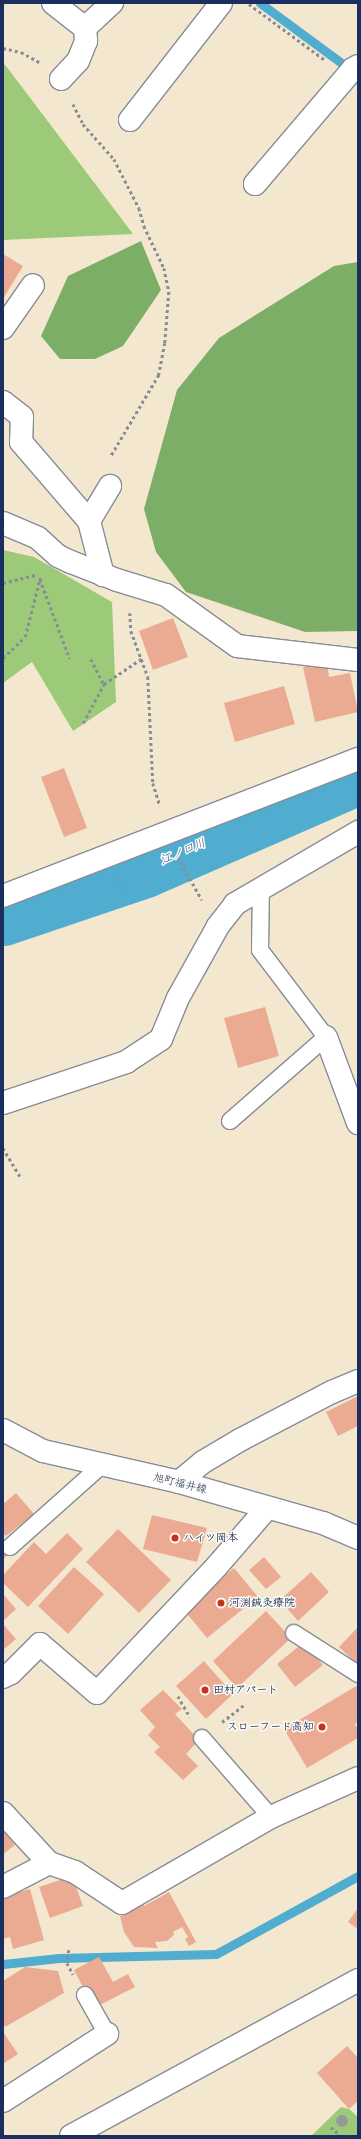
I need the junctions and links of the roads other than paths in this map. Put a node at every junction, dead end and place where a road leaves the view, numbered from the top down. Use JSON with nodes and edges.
{"nodes":[{"id":1,"x":53,"y":3,"type":"edge"},
{"id":2,"x":112,"y":3,"type":"edge"},
{"id":3,"x":221,"y":3,"type":"edge"},
{"id":4,"x":85,"y":28,"type":"junction"},
{"id":5,"x":352,"y":71,"type":"edge"},
{"id":6,"x":61,"y":79,"type":"road end"},
{"id":7,"x":130,"y":120,"type":"dead end"},
{"id":8,"x":255,"y":184,"type":"dead end"},
{"id":9,"x":33,"y":285,"type":"dead end"},
{"id":10,"x":3,"y":328,"type":"edge"},
{"id":11,"x":3,"y":402,"type":"edge"},
{"id":12,"x":110,"y":486,"type":"road end"},
{"id":13,"x":89,"y":521,"type":"junction"},
{"id":14,"x":3,"y":523,"type":"edge"},
{"id":15,"x":102,"y":575,"type":"junction"},
{"id":16,"x":358,"y":660,"type":"edge"},
{"id":17,"x":358,"y":758,"type":"edge"},
{"id":18,"x":358,"y":832,"type":"edge"},
{"id":19,"x":261,"y":888,"type":"junction"},
{"id":20,"x":3,"y":896,"type":"edge"},
{"id":21,"x":326,"y":1037,"type":"junction"},
{"id":22,"x":3,"y":1103,"type":"edge"},
{"id":23,"x":230,"y":1121,"type":"dead end"},
{"id":24,"x":358,"y":1123,"type":"edge"},
{"id":25,"x":358,"y":1381,"type":"edge"},
{"id":26,"x":3,"y":1430,"type":"edge"},
{"id":27,"x":101,"y":1466,"type":"junction"},
{"id":28,"x":179,"y":1482,"type":"junction"},
{"id":29,"x":267,"y":1508,"type":"junction"},
{"id":30,"x":358,"y":1538,"type":"edge"},
{"id":31,"x":10,"y":1547,"type":"dead end"},
{"id":32,"x":294,"y":1632,"type":"dead end"},
{"id":33,"x":358,"y":1674,"type":"edge"},
{"id":34,"x":3,"y":1677,"type":"edge"},
{"id":35,"x":202,"y":1738,"type":"road end"},
{"id":36,"x":358,"y":1778,"type":"edge"},
{"id":37,"x":3,"y":1813,"type":"edge"},
{"id":38,"x":271,"y":1817,"type":"junction"},
{"id":39,"x":48,"y":1863,"type":"junction"},
{"id":40,"x":3,"y":1887,"type":"edge"},
{"id":41,"x":358,"y":1980,"type":"edge"},
{"id":42,"x":84,"y":1995,"type":"dead end"},
{"id":43,"x":107,"y":2034,"type":"joint"},
{"id":44,"x":3,"y":2100,"type":"edge"},
{"id":45,"x":71,"y":2136,"type":"edge"}],
"edges":[{"from":1,"to":4,"type":"street"},
{"from":2,"to":4,"type":"street"},
{"from":3,"to":7,"type":"street"},
{"from":4,"to":6,"type":"street"},
{"from":5,"to":8,"type":"street"},
{"from":9,"to":10,"type":"street"},
{"from":11,"to":13,"type":"street"},
{"from":12,"to":13,"type":"street"},
{"from":13,"to":15,"type":"street"},
{"from":14,"to":15,"type":"street"},
{"from":15,"to":16,"type":"street"},
{"from":17,"to":20,"type":"street"},
{"from":18,"to":19,"type":"street"},
{"from":19,"to":21,"type":"lane"},
{"from":19,"to":22,"type":"street"},
{"from":21,"to":23,"type":"lane"},
{"from":21,"to":24,"type":"street"},
{"from":25,"to":28,"type":"street"},
{"from":26,"to":27,"type":"street","name":"旭町福井線"},
{"from":27,"to":28,"type":"street","name":"旭町福井線"},
{"from":27,"to":31,"type":"lane"},
{"from":28,"to":29,"type":"street","name":"旭町福井線"},
{"from":29,"to":30,"type":"street","name":"旭町福井線"},
{"from":29,"to":34,"type":"street"},
{"from":32,"to":33,"type":"lane"},
{"from":35,"to":38,"type":"lane"},
{"from":36,"to":38,"type":"street"},
{"from":37,"to":39,"type":"street"},
{"from":38,"to":39,"type":"street"},
{"from":39,"to":40,"type":"street"},
{"from":41,"to":45,"type":"street"},
{"from":42,"to":43,"type":"lane"},
{"from":43,"to":44,"type":"street"}]}
